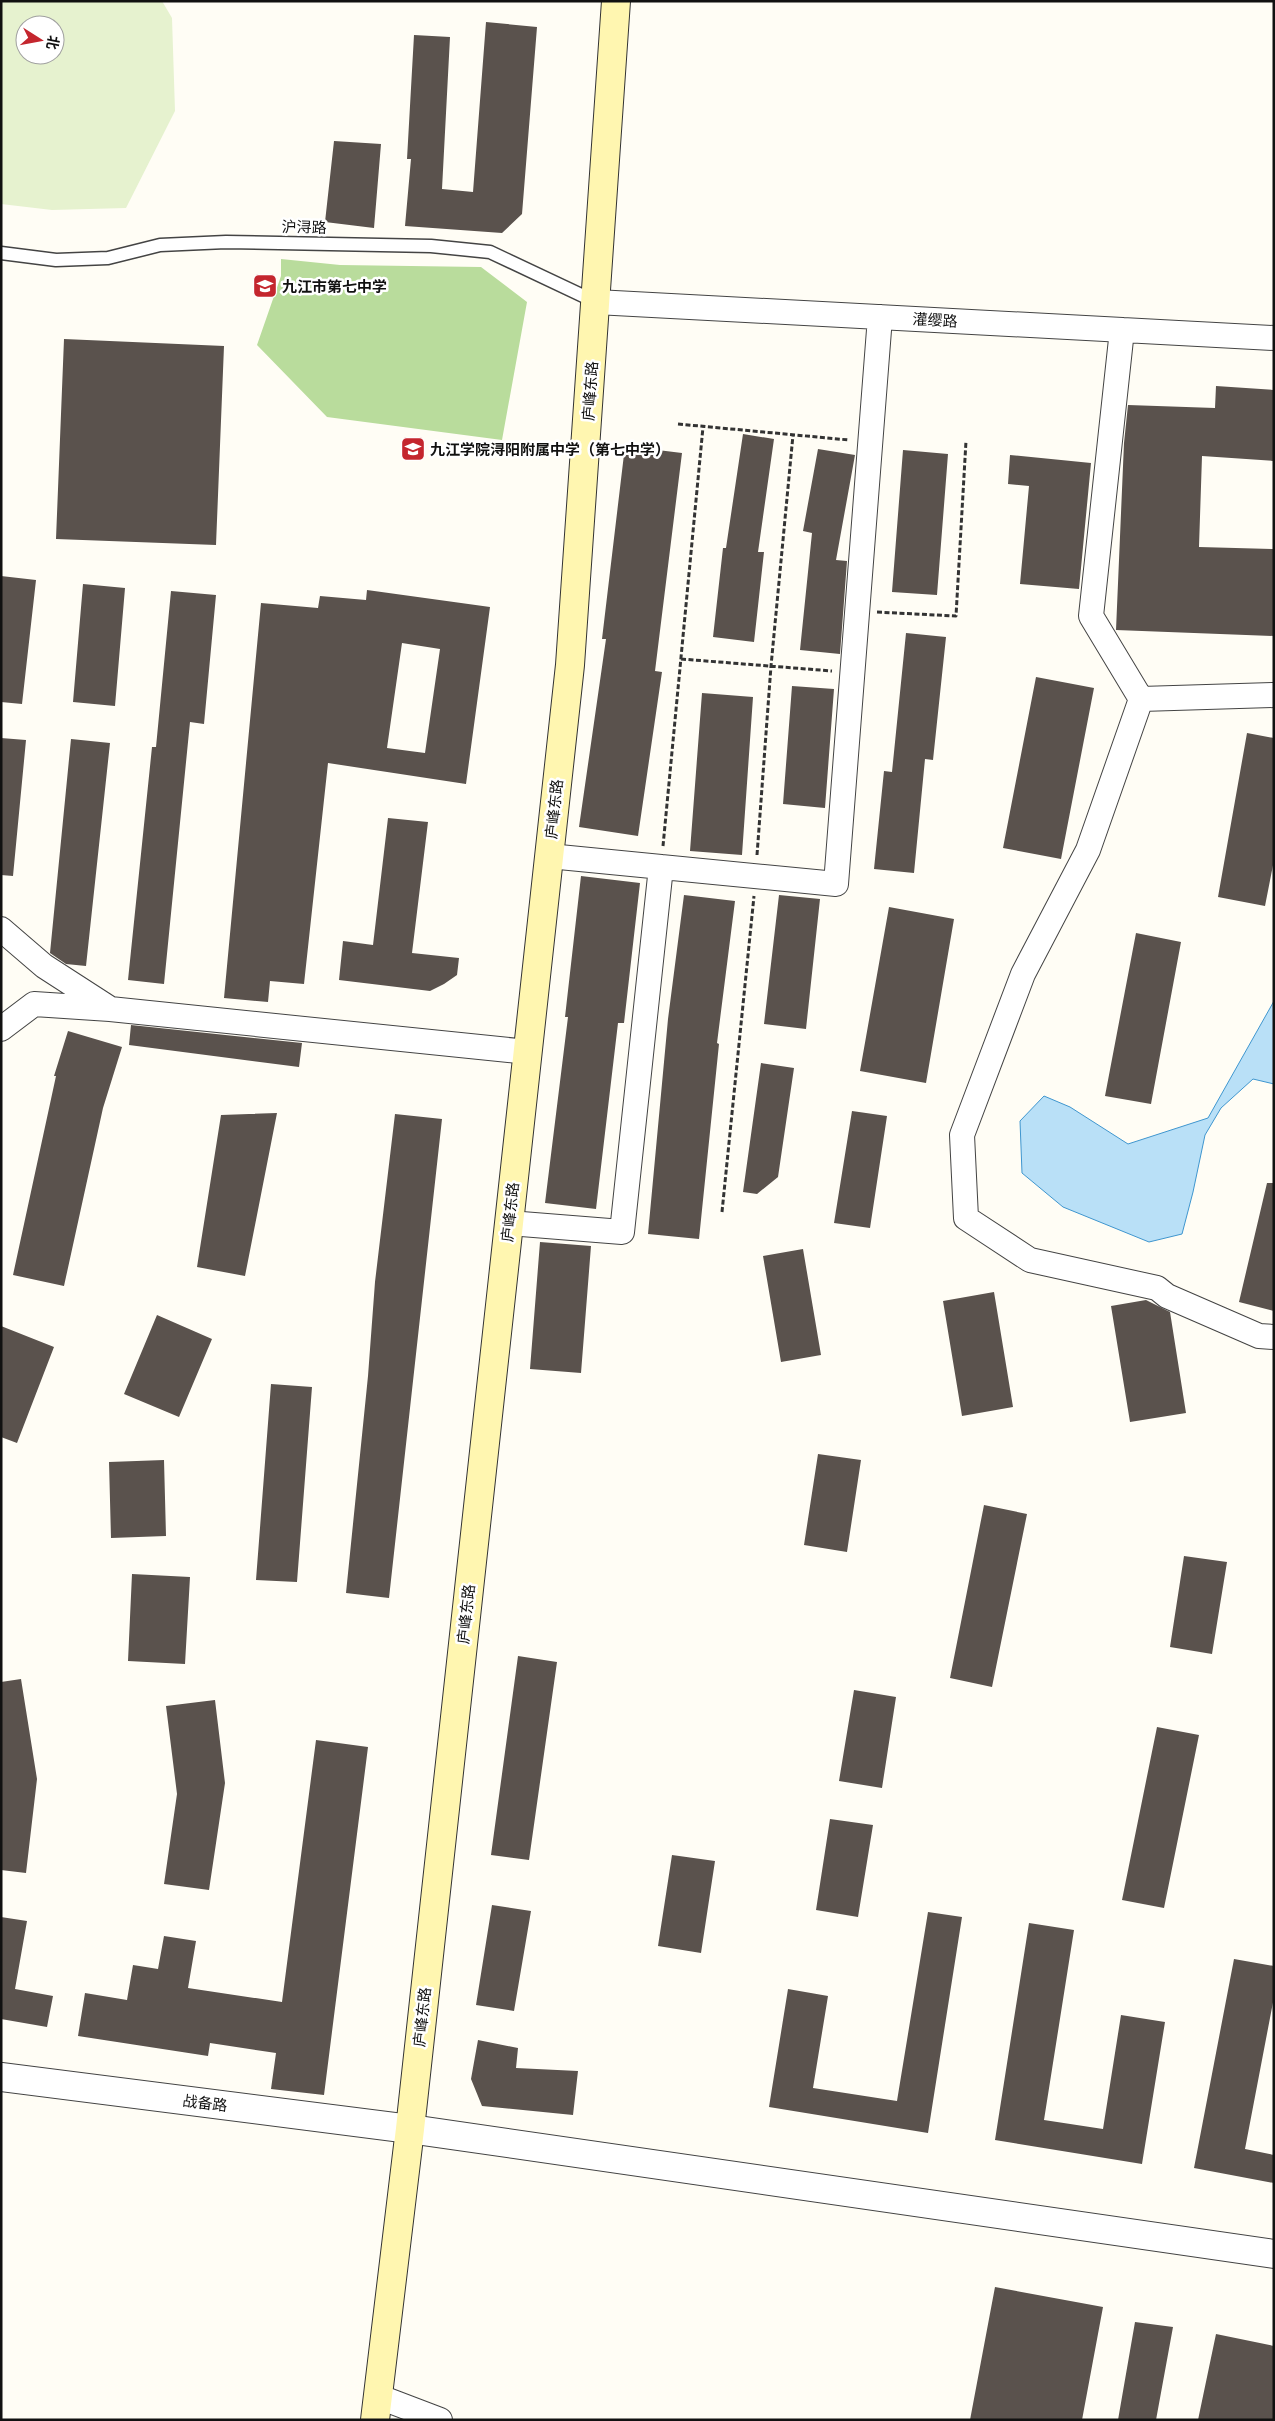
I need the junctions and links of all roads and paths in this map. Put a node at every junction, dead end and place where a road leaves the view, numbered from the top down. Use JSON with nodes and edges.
{"nodes":[{"id":1,"x":616,"y":1,"type":"edge"},
{"id":2,"x":1,"y":253,"type":"edge"},
{"id":3,"x":596,"y":302,"type":"junction"},
{"id":4,"x":880,"y":317,"type":"junction"},
{"id":5,"x":1122,"y":330,"type":"junction"},
{"id":6,"x":1274,"y":338,"type":"edge"},
{"id":7,"x":678,"y":424,"type":"dead end"},
{"id":8,"x":704,"y":427,"type":"junction"},
{"id":9,"x":793,"y":435,"type":"junction"},
{"id":10,"x":966,"y":441,"type":"dead end"},
{"id":11,"x":870,"y":442,"type":"junction"},
{"id":12,"x":857,"y":612,"type":"junction"},
{"id":13,"x":681,"y":659,"type":"junction"},
{"id":14,"x":771,"y":666,"type":"junction"},
{"id":15,"x":852,"y":672,"type":"junction"},
{"id":16,"x":1274,"y":695,"type":"edge"},
{"id":17,"x":1141,"y":699,"type":"junction"},
{"id":18,"x":549,"y":856,"type":"junction"},
{"id":19,"x":662,"y":867,"type":"junction"},
{"id":20,"x":756,"y":876,"type":"junction"},
{"id":21,"x":1,"y":929,"type":"edge"},
{"id":22,"x":110,"y":1009,"type":"junction"},
{"id":23,"x":1,"y":1029,"type":"edge"},
{"id":24,"x":528,"y":1052,"type":"junction"},
{"id":25,"x":722,"y":1212,"type":"dead end"},
{"id":26,"x":509,"y":1223,"type":"junction"},
{"id":27,"x":1274,"y":1337,"type":"edge"},
{"id":28,"x":1,"y":2077,"type":"edge"},
{"id":29,"x":410,"y":2130,"type":"junction"},
{"id":30,"x":1274,"y":2254,"type":"edge"},
{"id":31,"x":376,"y":2408,"type":"edge"},
{"id":32,"x":440,"y":2420,"type":"edge"}],
"edges":[{"from":1,"to":3,"type":"main road","name":"庐峰东路"},
{"from":2,"to":3,"type":"lane","name":"沪浔路"},
{"from":3,"to":4,"type":"street","name":"灌缨路"},
{"from":3,"to":18,"type":"main road","name":"庐峰东路"},
{"from":4,"to":5,"type":"street","name":"灌缨路"},
{"from":4,"to":11,"type":"street"},
{"from":5,"to":6,"type":"street","name":"灌缨路"},
{"from":5,"to":17,"type":"street"},
{"from":7,"to":8,"type":"path"},
{"from":8,"to":9,"type":"path"},
{"from":8,"to":13,"type":"path"},
{"from":9,"to":11,"type":"path"},
{"from":9,"to":14,"type":"path"},
{"from":10,"to":12,"type":"path"},
{"from":11,"to":12,"type":"street"},
{"from":12,"to":15,"type":"street"},
{"from":13,"to":14,"type":"path"},
{"from":13,"to":19,"type":"path"},
{"from":14,"to":15,"type":"path"},
{"from":14,"to":20,"type":"path"},
{"from":15,"to":20,"type":"street"},
{"from":16,"to":17,"type":"street"},
{"from":17,"to":27,"type":"street"},
{"from":18,"to":19,"type":"street"},
{"from":18,"to":24,"type":"main road","name":"庐峰东路"},
{"from":19,"to":20,"type":"street"},
{"from":19,"to":26,"type":"street"},
{"from":20,"to":25,"type":"path"},
{"from":21,"to":22,"type":"street"},
{"from":22,"to":23,"type":"street"},
{"from":22,"to":24,"type":"street"},
{"from":24,"to":26,"type":"main road","name":"庐峰东路"},
{"from":26,"to":29,"type":"main road","name":"庐峰东路"},
{"from":28,"to":29,"type":"street","name":"战备路"},
{"from":29,"to":30,"type":"street","name":"战备路"},
{"from":29,"to":31,"type":"main road","name":"庐峰东路"},
{"from":31,"to":32,"type":"street"}]}
